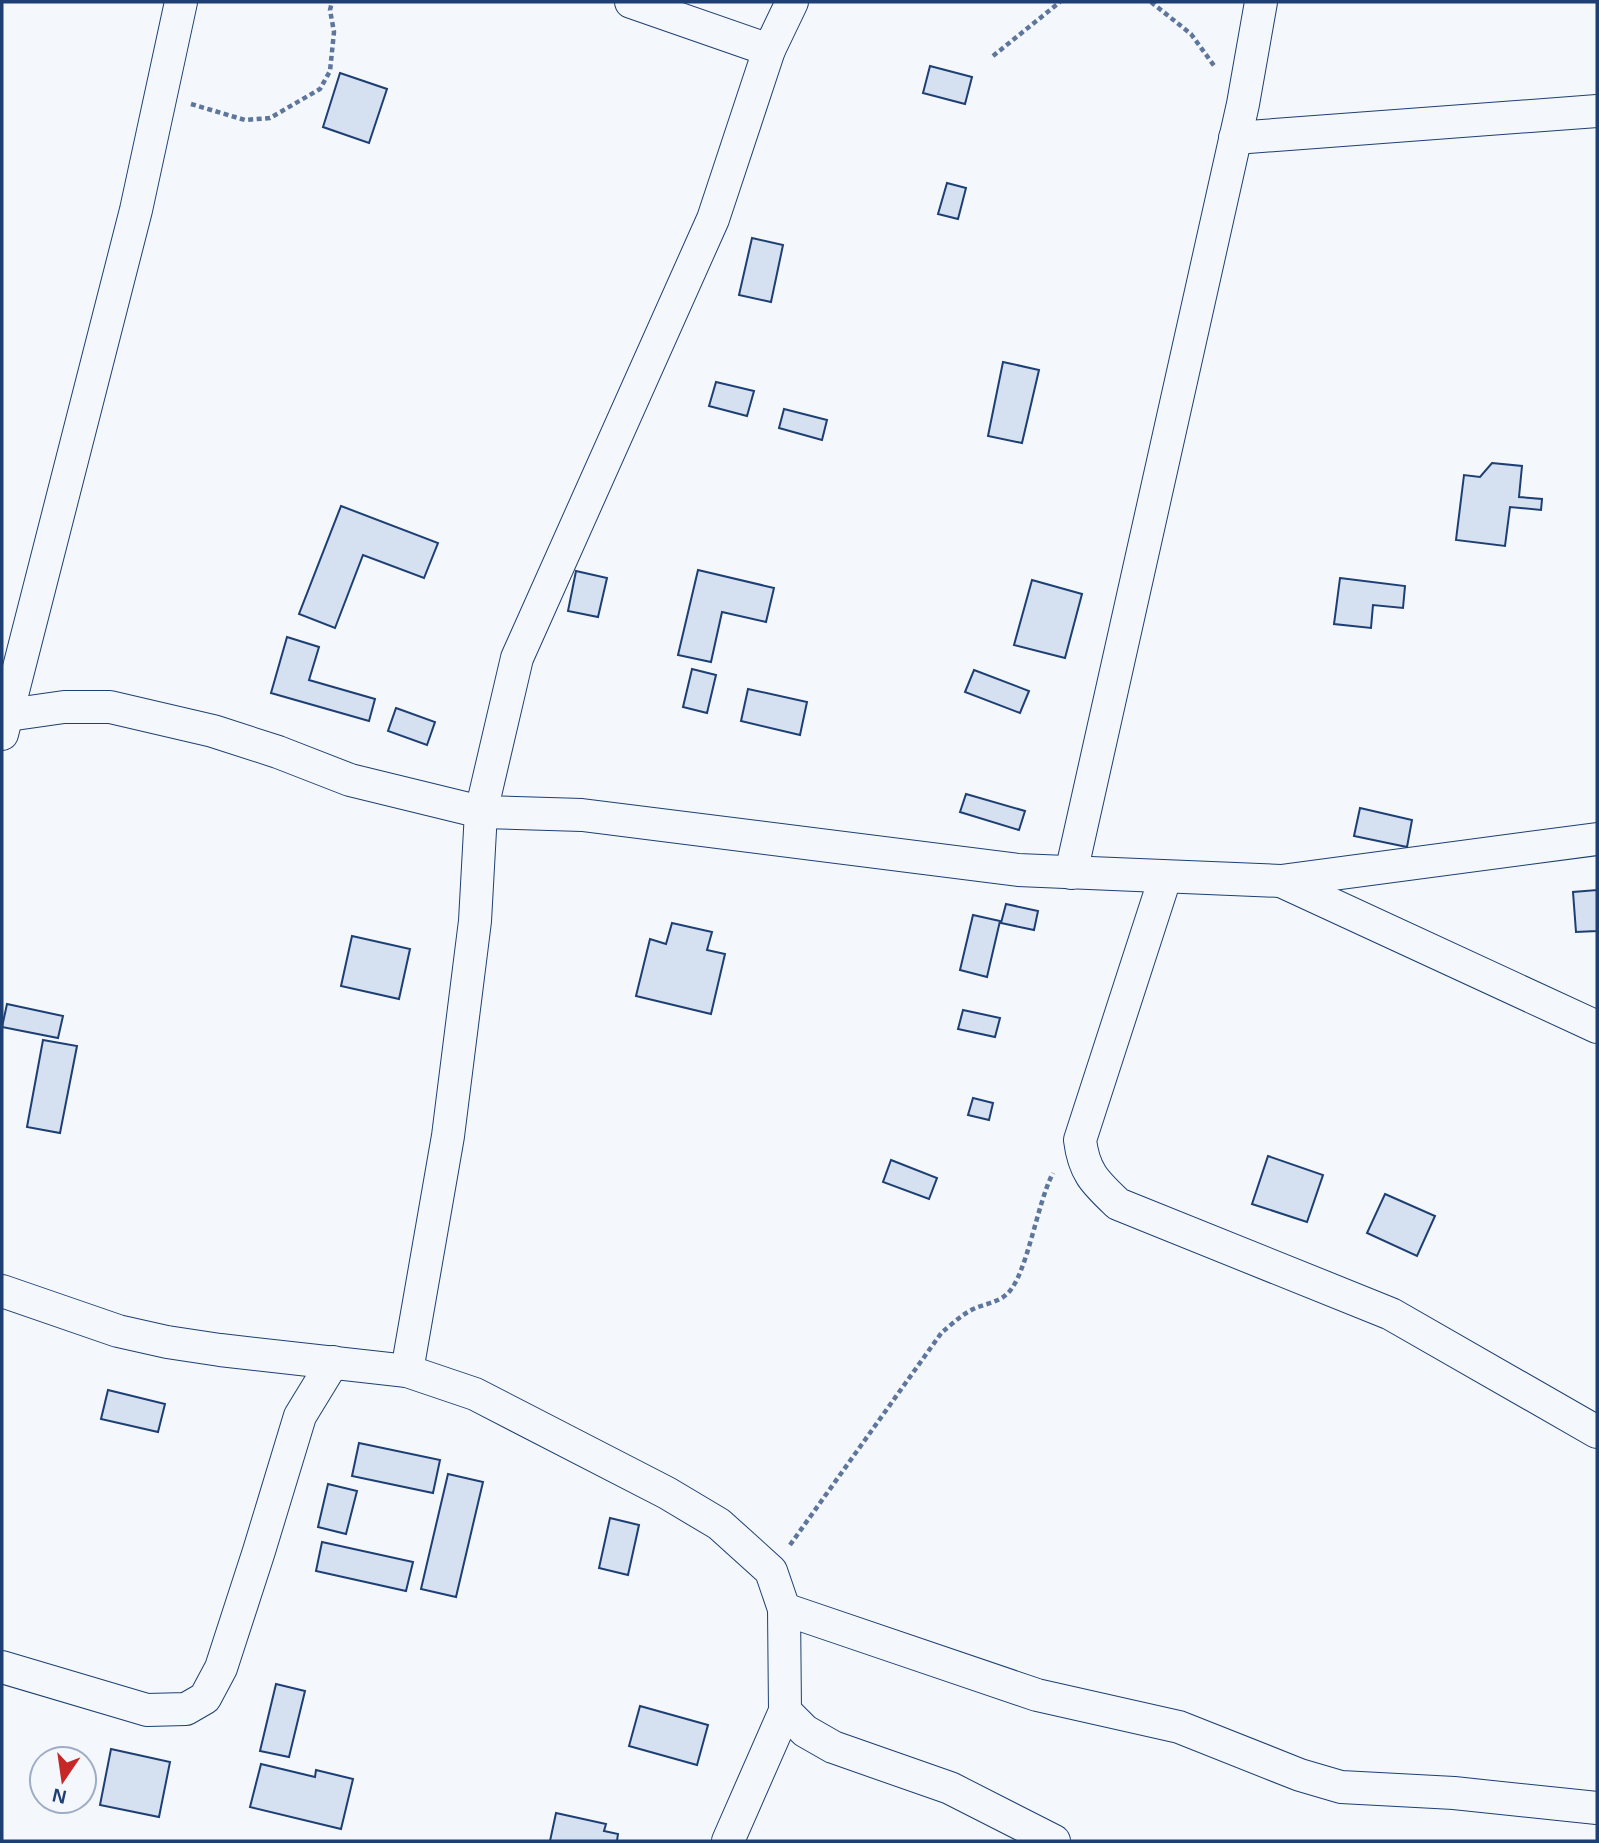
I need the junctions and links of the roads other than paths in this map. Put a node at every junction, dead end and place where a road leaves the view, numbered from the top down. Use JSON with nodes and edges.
{"nodes":[{"id":1,"x":181,"y":2,"type":"edge"},
{"id":2,"x":631,"y":2,"type":"edge"},
{"id":3,"x":792,"y":2,"type":"edge"},
{"id":4,"x":1261,"y":2,"type":"edge"},
{"id":5,"x":769,"y":50,"type":"junction"},
{"id":6,"x":1597,"y":111,"type":"edge"},
{"id":7,"x":1235,"y":138,"type":"junction"},
{"id":8,"x":5,"y":725,"type":"edge"},
{"id":9,"x":481,"y":812,"type":"junction"},
{"id":10,"x":1597,"y":839,"type":"edge"},
{"id":11,"x":1071,"y":873,"type":"junction"},
{"id":12,"x":1165,"y":878,"type":"junction"},
{"id":13,"x":1281,"y":881,"type":"junction"},
{"id":14,"x":1597,"y":1027,"type":"edge"},
{"id":15,"x":2,"y":1291,"type":"edge"},
{"id":16,"x":333,"y":1362,"type":"junction"},
{"id":17,"x":407,"y":1371,"type":"junction"},
{"id":18,"x":1597,"y":1432,"type":"edge"},
{"id":19,"x":784,"y":1609,"type":"junction"},
{"id":20,"x":2,"y":1667,"type":"edge"},
{"id":21,"x":785,"y":1711,"type":"junction"},
{"id":22,"x":1597,"y":1808,"type":"edge"},
{"id":23,"x":728,"y":1841,"type":"edge"},
{"id":24,"x":1054,"y":1841,"type":"edge"}],
"edges":[{"from":1,"to":8,"type":"street"},
{"from":2,"to":5,"type":"street"},
{"from":3,"to":5,"type":"street"},
{"from":4,"to":7,"type":"street"},
{"from":5,"to":9,"type":"street"},
{"from":6,"to":7,"type":"street"},
{"from":7,"to":11,"type":"street"},
{"from":8,"to":9,"type":"street"},
{"from":9,"to":11,"type":"street"},
{"from":9,"to":17,"type":"street"},
{"from":10,"to":13,"type":"street"},
{"from":11,"to":12,"type":"street"},
{"from":12,"to":13,"type":"street"},
{"from":12,"to":18,"type":"street"},
{"from":13,"to":14,"type":"street"},
{"from":15,"to":16,"type":"street"},
{"from":16,"to":17,"type":"street"},
{"from":16,"to":20,"type":"street"},
{"from":17,"to":19,"type":"street"},
{"from":19,"to":21,"type":"street"},
{"from":19,"to":22,"type":"street"},
{"from":21,"to":23,"type":"street"},
{"from":21,"to":24,"type":"street"}]}
